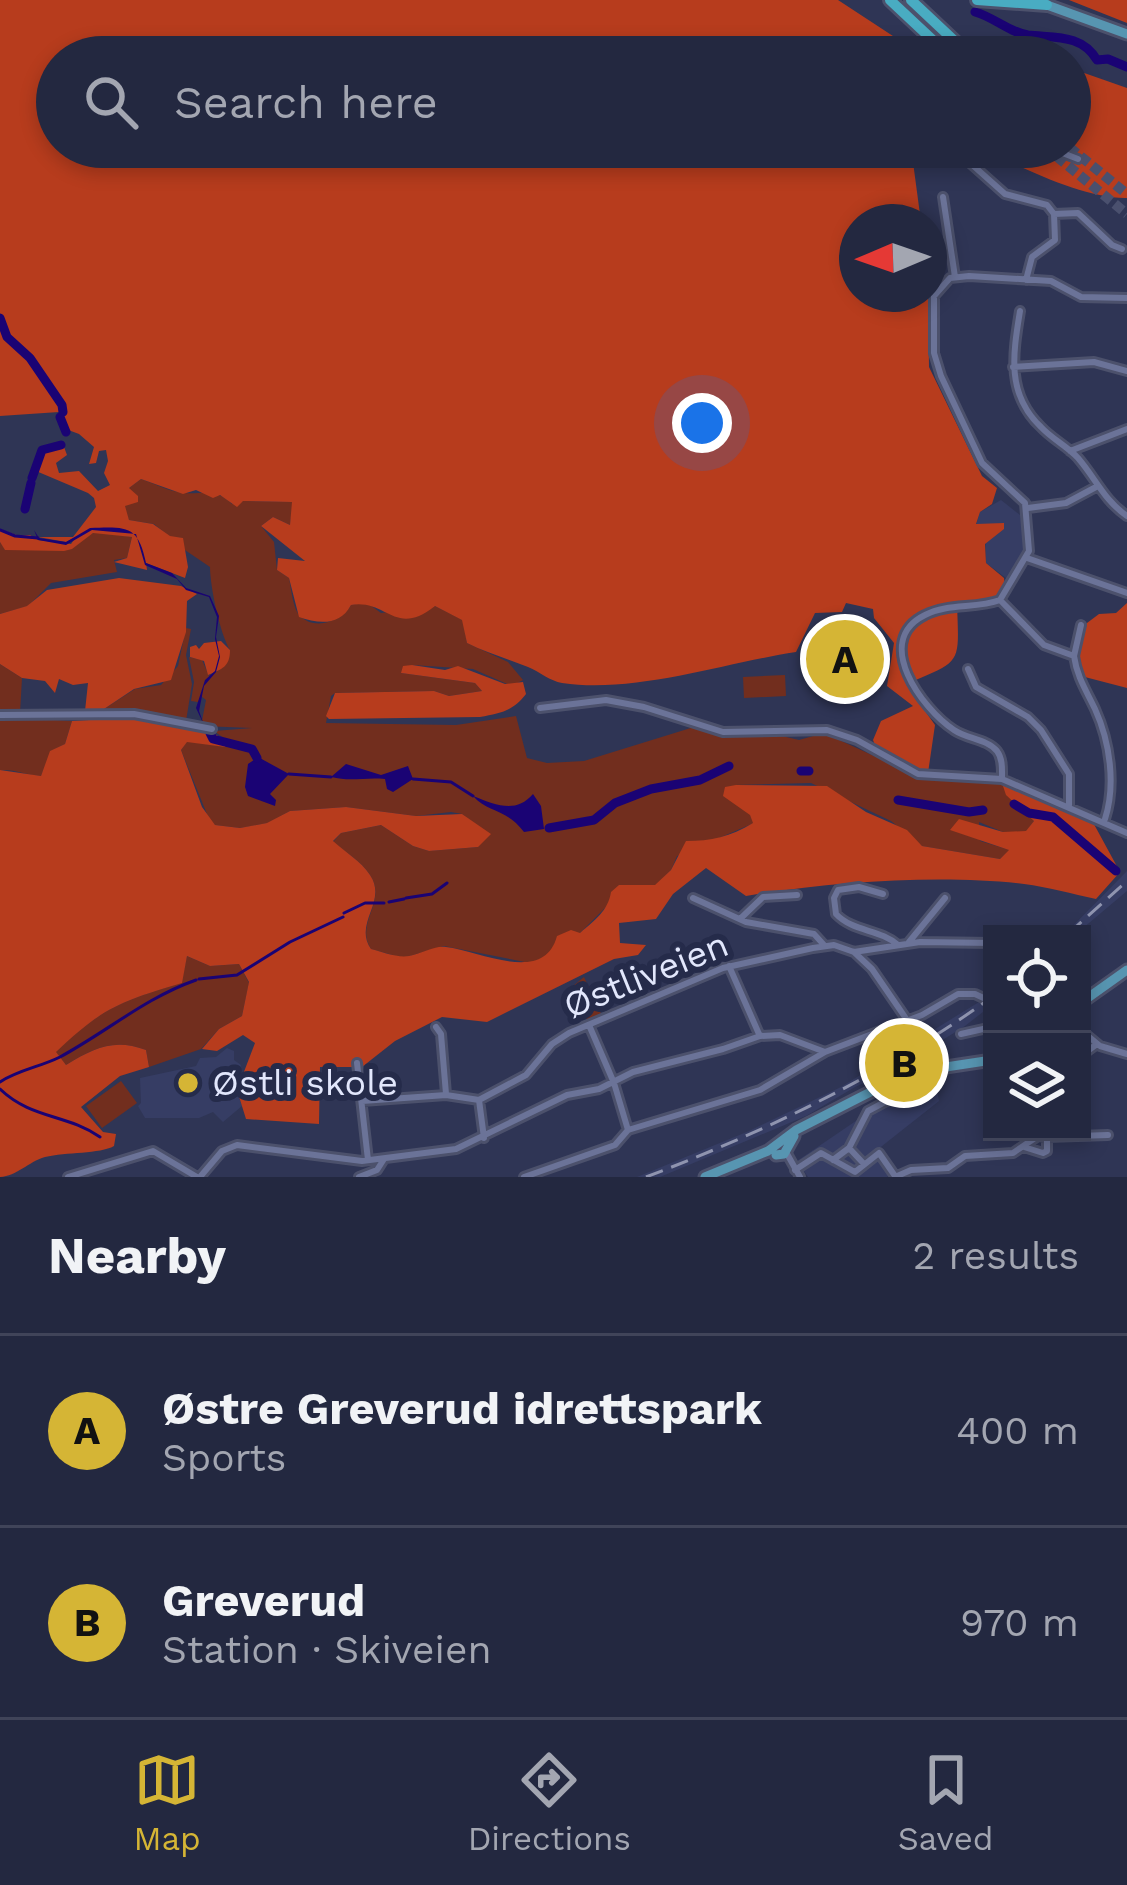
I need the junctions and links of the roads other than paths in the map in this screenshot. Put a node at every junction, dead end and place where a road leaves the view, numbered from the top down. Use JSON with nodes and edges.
{"nodes":[{"id":1,"x":890,"y":0,"type":"edge"},
{"id":2,"x":911,"y":0,"type":"edge"},
{"id":3,"x":977,"y":0,"type":"edge"},
{"id":4,"x":1033,"y":0,"type":"edge"},
{"id":5,"x":1048,"y":5,"type":"junction"},
{"id":6,"x":1127,"y":34,"type":"edge"},
{"id":7,"x":928,"y":36,"type":"edge"},
{"id":8,"x":950,"y":36,"type":"edge"},
{"id":9,"x":977,"y":168,"type":"edge"},
{"id":10,"x":947,"y":202,"type":"dead end"},
{"id":11,"x":1054,"y":214,"type":"junction"},
{"id":12,"x":1118,"y":251,"type":"dead end"},
{"id":13,"x":955,"y":277,"type":"junction"},
{"id":14,"x":1026,"y":281,"type":"junction"},
{"id":15,"x":1127,"y":298,"type":"edge"},
{"id":16,"x":1020,"y":310,"type":"dead end"},
{"id":17,"x":1013,"y":368,"type":"junction"},
{"id":18,"x":1127,"y":371,"type":"edge"},
{"id":19,"x":1127,"y":429,"type":"edge"},
{"id":20,"x":1070,"y":451,"type":"junction"},
{"id":21,"x":1096,"y":487,"type":"junction"},
{"id":22,"x":1028,"y":508,"type":"junction"},
{"id":23,"x":1127,"y":516,"type":"edge"},
{"id":24,"x":1027,"y":558,"type":"junction"},
{"id":25,"x":1127,"y":593,"type":"edge"},
{"id":26,"x":1000,"y":600,"type":"junction"},
{"id":27,"x":1082,"y":625,"type":"dead end"},
{"id":28,"x":1074,"y":656,"type":"junction"},
{"id":29,"x":968,"y":670,"type":"dead end"},
{"id":30,"x":540,"y":708,"type":"dead end"},
{"id":31,"x":0,"y":715,"type":"edge"},
{"id":32,"x":212,"y":730,"type":"dead end"},
{"id":33,"x":1002,"y":779,"type":"junction"},
{"id":34,"x":1069,"y":805,"type":"junction"},
{"id":35,"x":1104,"y":820,"type":"junction"},
{"id":36,"x":1127,"y":832,"type":"edge"},
{"id":37,"x":883,"y":894,"type":"dead end"},
{"id":38,"x":797,"y":895,"type":"dead end"},
{"id":39,"x":693,"y":898,"type":"dead end"},
{"id":40,"x":945,"y":898,"type":"dead end"},
{"id":41,"x":740,"y":919,"type":"junction"},
{"id":42,"x":902,"y":944,"type":"junction"},
{"id":43,"x":983,"y":944,"type":"edge"},
{"id":44,"x":824,"y":945,"type":"junction"},
{"id":45,"x":854,"y":952,"type":"junction"},
{"id":46,"x":729,"y":966,"type":"junction"},
{"id":47,"x":1127,"y":970,"type":"edge"},
{"id":48,"x":983,"y":998,"type":"edge"},
{"id":49,"x":1091,"y":1000,"type":"edge"},
{"id":50,"x":908,"y":1021,"type":"junction"},
{"id":51,"x":589,"y":1025,"type":"junction"},
{"id":52,"x":436,"y":1027,"type":"dead end"},
{"id":53,"x":983,"y":1029,"type":"edge"},
{"id":54,"x":1088,"y":1033,"type":"edge"},
{"id":55,"x":961,"y":1034,"type":"dead end"},
{"id":56,"x":760,"y":1036,"type":"junction"},
{"id":57,"x":1097,"y":1044,"type":"junction"},
{"id":58,"x":1091,"y":1048,"type":"edge"},
{"id":59,"x":825,"y":1052,"type":"junction"},
{"id":60,"x":1127,"y":1054,"type":"edge"},
{"id":61,"x":983,"y":1062,"type":"edge"},
{"id":62,"x":357,"y":1063,"type":"dead end"},
{"id":63,"x":614,"y":1083,"type":"junction"},
{"id":64,"x":446,"y":1095,"type":"junction"},
{"id":65,"x":896,"y":1096,"type":"dead end"},
{"id":66,"x":479,"y":1100,"type":"junction"},
{"id":67,"x":362,"y":1101,"type":"junction"},
{"id":68,"x":628,"y":1130,"type":"junction"},
{"id":69,"x":1108,"y":1135,"type":"dead end"},
{"id":70,"x":1091,"y":1136,"type":"edge"},
{"id":71,"x":484,"y":1138,"type":"junction"},
{"id":72,"x":1029,"y":1141,"type":"edge"},
{"id":73,"x":1048,"y":1141,"type":"edge"},
{"id":74,"x":1024,"y":1147,"type":"junction"},
{"id":75,"x":849,"y":1148,"type":"junction"},
{"id":76,"x":780,"y":1150,"type":"junction"},
{"id":77,"x":385,"y":1159,"type":"junction"},
{"id":78,"x":368,"y":1160,"type":"junction"},
{"id":79,"x":833,"y":1160,"type":"junction"},
{"id":80,"x":864,"y":1164,"type":"junction"},
{"id":81,"x":796,"y":1172,"type":"edge"},
{"id":82,"x":68,"y":1177,"type":"edge"},
{"id":83,"x":199,"y":1177,"type":"edge"},
{"id":84,"x":359,"y":1177,"type":"edge"},
{"id":85,"x":524,"y":1177,"type":"edge"},
{"id":86,"x":705,"y":1177,"type":"edge"},
{"id":87,"x":895,"y":1177,"type":"edge"}],
"edges":[{"from":1,"to":7,"type":"highway"},
{"from":2,"to":8,"type":"highway"},
{"from":3,"to":5,"type":"highway"},
{"from":4,"to":5,"type":"highway"},
{"from":5,"to":6,"type":"main road"},
{"from":9,"to":11,"type":"street"},
{"from":10,"to":13,"type":"street"},
{"from":11,"to":12,"type":"street"},
{"from":11,"to":14,"type":"street"},
{"from":13,"to":14,"type":"street"},
{"from":13,"to":22,"type":"street"},
{"from":14,"to":15,"type":"street"},
{"from":16,"to":17,"type":"street"},
{"from":17,"to":18,"type":"street"},
{"from":17,"to":20,"type":"street"},
{"from":19,"to":20,"type":"street"},
{"from":20,"to":21,"type":"street"},
{"from":21,"to":22,"type":"street"},
{"from":21,"to":23,"type":"street"},
{"from":22,"to":24,"type":"street"},
{"from":24,"to":25,"type":"street"},
{"from":24,"to":26,"type":"street"},
{"from":26,"to":28,"type":"street"},
{"from":26,"to":33,"type":"street"},
{"from":27,"to":28,"type":"street"},
{"from":28,"to":35,"type":"street"},
{"from":29,"to":34,"type":"street"},
{"from":30,"to":33,"type":"street"},
{"from":31,"to":32,"type":"street"},
{"from":33,"to":34,"type":"street"},
{"from":34,"to":35,"type":"street"},
{"from":35,"to":36,"type":"street"},
{"from":37,"to":42,"type":"street","name":"Østliveien"},
{"from":38,"to":41,"type":"street"},
{"from":39,"to":41,"type":"street"},
{"from":40,"to":42,"type":"street"},
{"from":41,"to":44,"type":"street"},
{"from":42,"to":43,"type":"street","name":"Østliveien"},
{"from":42,"to":45,"type":"street","name":"Østliveien"},
{"from":44,"to":45,"type":"street","name":"Østliveien"},
{"from":44,"to":46,"type":"street","name":"Østliveien"},
{"from":45,"to":50,"type":"street"},
{"from":46,"to":51,"type":"street","name":"Østliveien"},
{"from":46,"to":56,"type":"street"},
{"from":47,"to":49,"type":"main road"},
{"from":48,"to":50,"type":"street"},
{"from":50,"to":59,"type":"street"},
{"from":51,"to":63,"type":"street"},
{"from":51,"to":66,"type":"street","name":"Østliveien"},
{"from":52,"to":64,"type":"street"},
{"from":53,"to":55,"type":"street"},
{"from":54,"to":57,"type":"street"},
{"from":56,"to":59,"type":"street"},
{"from":56,"to":63,"type":"street"},
{"from":57,"to":58,"type":"street"},
{"from":57,"to":60,"type":"street"},
{"from":59,"to":68,"type":"street"},
{"from":61,"to":76,"type":"main road"},
{"from":62,"to":67,"type":"street"},
{"from":63,"to":68,"type":"street"},
{"from":63,"to":71,"type":"street"},
{"from":64,"to":66,"type":"street"},
{"from":64,"to":67,"type":"street"},
{"from":65,"to":75,"type":"street"},
{"from":66,"to":71,"type":"street"},
{"from":67,"to":78,"type":"street"},
{"from":68,"to":85,"type":"street"},
{"from":69,"to":70,"type":"street"},
{"from":71,"to":77,"type":"street"},
{"from":72,"to":74,"type":"street"},
{"from":73,"to":74,"type":"street"},
{"from":74,"to":87,"type":"street"},
{"from":75,"to":79,"type":"street"},
{"from":75,"to":80,"type":"street"},
{"from":76,"to":81,"type":"street"},
{"from":76,"to":86,"type":"main road"},
{"from":77,"to":78,"type":"street"},
{"from":77,"to":84,"type":"street"},
{"from":78,"to":83,"type":"street"},
{"from":79,"to":80,"type":"street"},
{"from":79,"to":81,"type":"street"},
{"from":80,"to":87,"type":"street"},
{"from":82,"to":83,"type":"street"}]}
